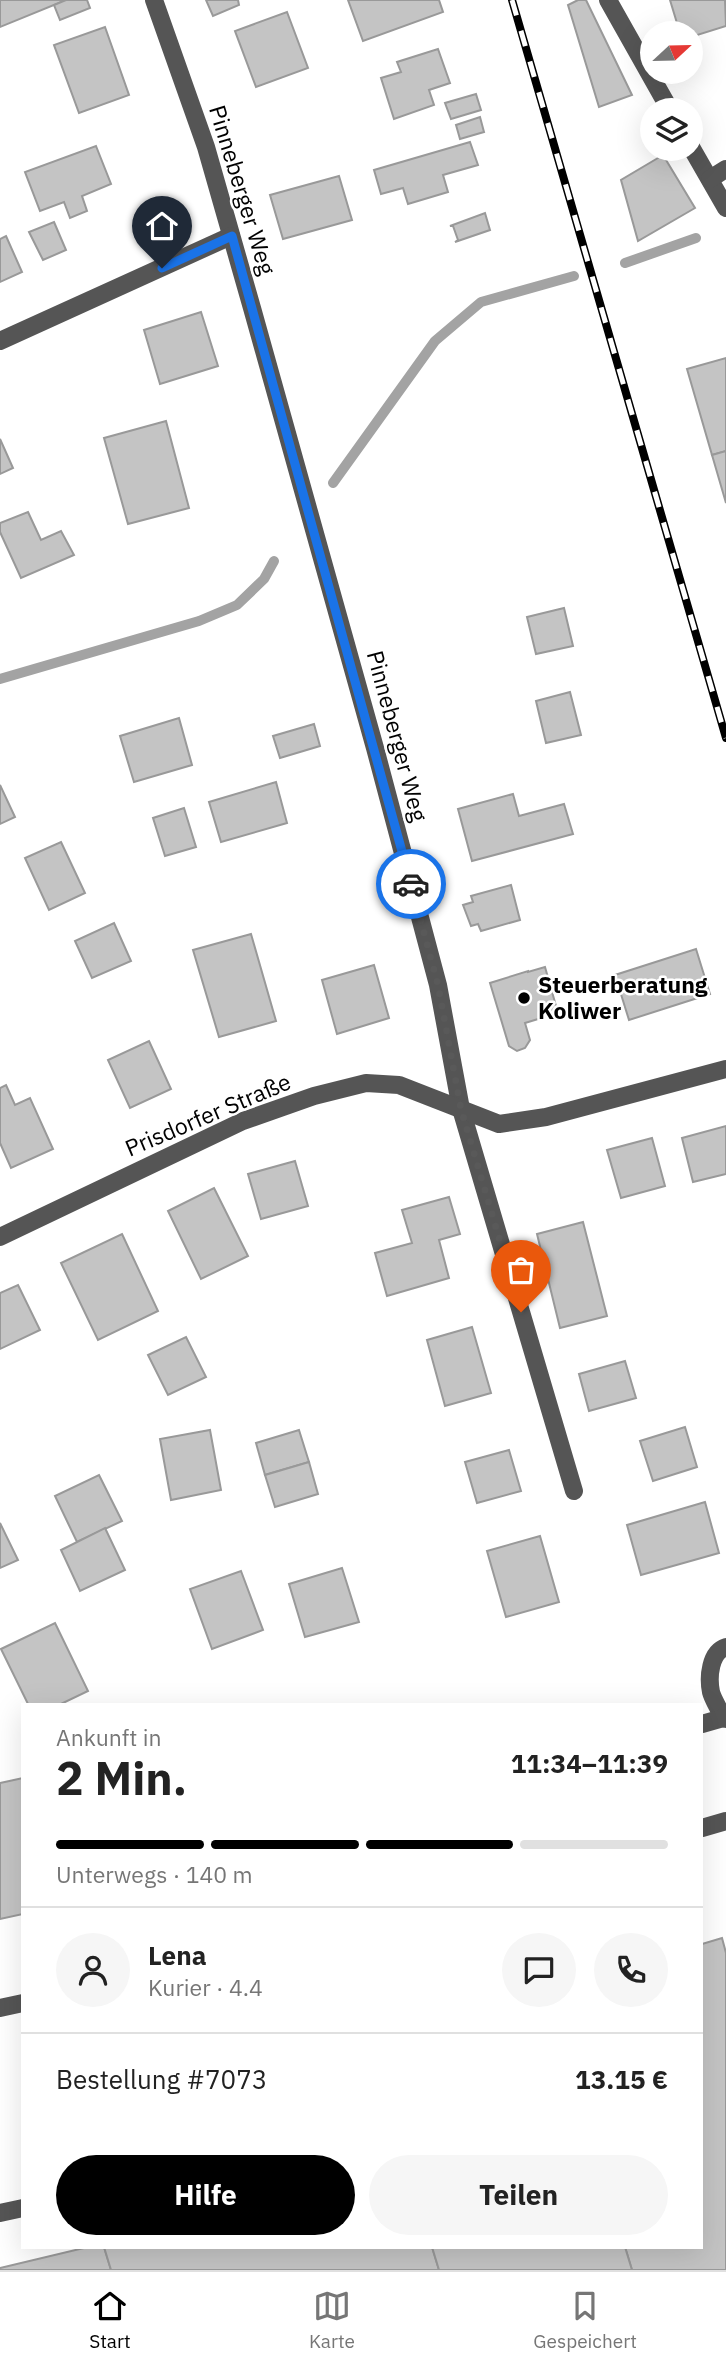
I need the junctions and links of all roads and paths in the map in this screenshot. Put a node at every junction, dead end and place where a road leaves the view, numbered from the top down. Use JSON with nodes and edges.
{"nodes":[{"id":1,"x":154,"y":0,"type":"edge"},
{"id":2,"x":608,"y":0,"type":"edge"},
{"id":3,"x":663,"y":98,"type":"edge"},
{"id":4,"x":699,"y":161,"type":"edge"},
{"id":5,"x":726,"y":169,"type":"edge"},
{"id":6,"x":710,"y":179,"type":"junction"},
{"id":7,"x":726,"y":208,"type":"edge"},
{"id":8,"x":232,"y":236,"type":"junction"},
{"id":9,"x":0,"y":341,"type":"edge"},
{"id":10,"x":726,"y":1069,"type":"edge"},
{"id":11,"x":461,"y":1109,"type":"junction"},
{"id":12,"x":0,"y":1237,"type":"edge"},
{"id":13,"x":574,"y":1491,"type":"dead end"},
{"id":14,"x":726,"y":1647,"type":"edge"},
{"id":15,"x":725,"y":1718,"type":"edge"},
{"id":16,"x":703,"y":1724,"type":"edge"},
{"id":17,"x":726,"y":1821,"type":"edge"},
{"id":18,"x":703,"y":1828,"type":"edge"},
{"id":19,"x":21,"y":2003,"type":"edge"},
{"id":20,"x":0,"y":2008,"type":"edge"},
{"id":21,"x":21,"y":2208,"type":"edge"},
{"id":22,"x":0,"y":2213,"type":"edge"}],
"edges":[{"from":1,"to":8,"type":"street","name":"Pinneberger Weg"},
{"from":2,"to":3,"type":"street"},
{"from":4,"to":6,"type":"street"},
{"from":5,"to":6,"type":"street"},
{"from":6,"to":7,"type":"street"},
{"from":8,"to":9,"type":"street"},
{"from":8,"to":11,"type":"street","name":"Pinneberger Weg"},
{"from":10,"to":11,"type":"street","name":"Prisdorfer Straße"},
{"from":11,"to":12,"type":"street","name":"Prisdorfer Straße"},
{"from":11,"to":13,"type":"street","name":"Pinneberger Weg"},
{"from":14,"to":15,"type":"street"},
{"from":15,"to":16,"type":"street"},
{"from":17,"to":18,"type":"street"},
{"from":19,"to":20,"type":"street"},
{"from":21,"to":22,"type":"street"}]}
